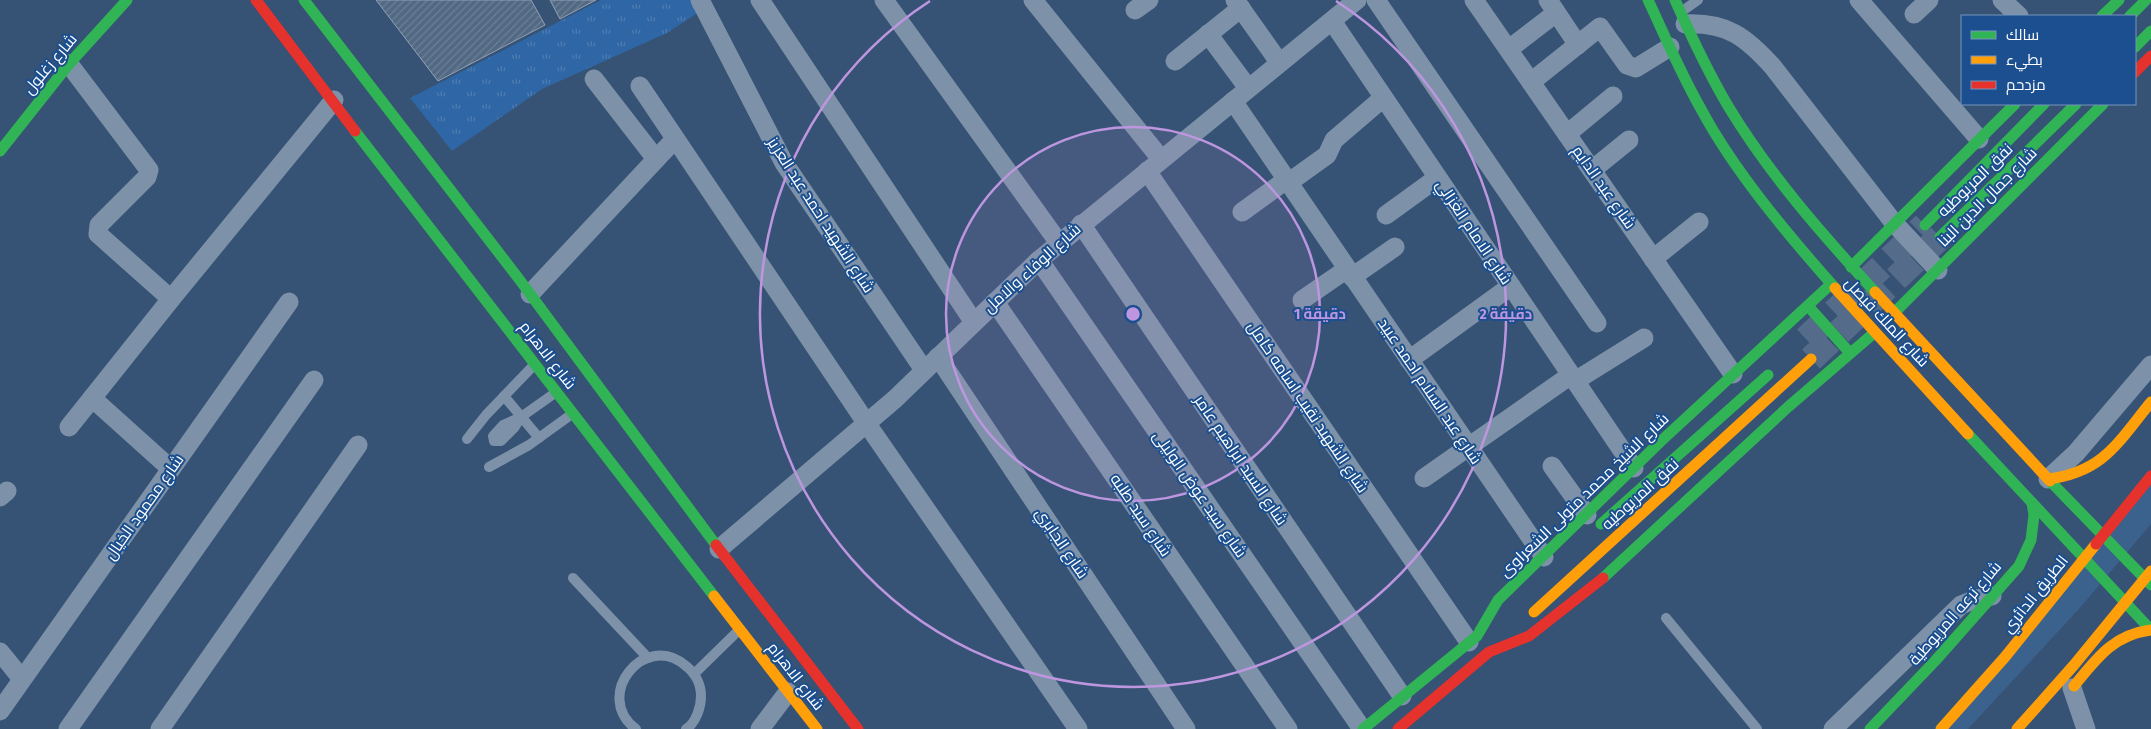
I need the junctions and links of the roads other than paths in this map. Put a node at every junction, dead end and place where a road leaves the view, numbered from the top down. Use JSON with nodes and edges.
{"nodes":[{"id":1,"x":127,"y":0,"type":"edge"},
{"id":2,"x":256,"y":0,"type":"edge"},
{"id":3,"x":304,"y":0,"type":"edge"},
{"id":4,"x":700,"y":0,"type":"edge"},
{"id":5,"x":760,"y":0,"type":"edge"},
{"id":6,"x":884,"y":0,"type":"edge"},
{"id":7,"x":1357,"y":0,"type":"edge"},
{"id":8,"x":1376,"y":0,"type":"edge"},
{"id":9,"x":1474,"y":0,"type":"edge"},
{"id":10,"x":1648,"y":0,"type":"edge"},
{"id":11,"x":1675,"y":0,"type":"edge"},
{"id":12,"x":1698,"y":0,"type":"edge"},
{"id":13,"x":1859,"y":0,"type":"edge"},
{"id":14,"x":1930,"y":0,"type":"edge"},
{"id":15,"x":2002,"y":0,"type":"edge"},
{"id":16,"x":2119,"y":0,"type":"edge"},
{"id":17,"x":2146,"y":0,"type":"edge"},
{"id":18,"x":1037,"y":1,"type":"edge"},
{"id":19,"x":1238,"y":4,"type":"edge"},
{"id":20,"x":1552,"y":7,"type":"edge"},
{"id":21,"x":1334,"y":12,"type":"edge"},
{"id":22,"x":1914,"y":14,"type":"dead end"},
{"id":23,"x":2018,"y":15,"type":"edge"},
{"id":24,"x":2103,"y":15,"type":"edge"},
{"id":25,"x":2131,"y":15,"type":"edge"},
{"id":26,"x":1683,"y":18,"type":"junction"},
{"id":27,"x":2151,"y":31,"type":"edge"},
{"id":28,"x":1208,"y":34,"type":"junction"},
{"id":29,"x":1578,"y":45,"type":"junction"},
{"id":30,"x":2136,"y":46,"type":"edge"},
{"id":31,"x":1670,"y":47,"type":"junction"},
{"id":32,"x":1509,"y":49,"type":"junction"},
{"id":33,"x":2151,"y":56,"type":"edge"},
{"id":34,"x":1175,"y":61,"type":"dead end"},
{"id":35,"x":1279,"y":62,"type":"junction"},
{"id":36,"x":69,"y":64,"type":"junction"},
{"id":37,"x":2136,"y":71,"type":"edge"},
{"id":38,"x":594,"y":79,"type":"dead end"},
{"id":39,"x":1531,"y":82,"type":"junction"},
{"id":40,"x":640,"y":86,"type":"dead end"},
{"id":41,"x":1248,"y":88,"type":"junction"},
{"id":42,"x":1613,"y":96,"type":"dead end"},
{"id":43,"x":1383,"y":98,"type":"junction"},
{"id":44,"x":334,"y":100,"type":"junction"},
{"id":45,"x":1233,"y":101,"type":"junction"},
{"id":46,"x":2014,"y":105,"type":"edge"},
{"id":47,"x":2043,"y":105,"type":"edge"},
{"id":48,"x":2075,"y":105,"type":"edge"},
{"id":49,"x":2102,"y":105,"type":"edge"},
{"id":50,"x":1566,"y":134,"type":"junction"},
{"id":51,"x":675,"y":139,"type":"junction"},
{"id":52,"x":1629,"y":140,"type":"dead end"},
{"id":53,"x":1979,"y":140,"type":"junction"},
{"id":54,"x":0,"y":151,"type":"edge"},
{"id":55,"x":656,"y":159,"type":"junction"},
{"id":56,"x":1154,"y":165,"type":"junction"},
{"id":57,"x":1592,"y":170,"type":"junction"},
{"id":58,"x":1437,"y":178,"type":"junction"},
{"id":59,"x":1287,"y":181,"type":"junction"},
{"id":60,"x":1242,"y":212,"type":"dead end"},
{"id":61,"x":1386,"y":216,"type":"dead end"},
{"id":62,"x":474,"y":222,"type":"junction"},
{"id":63,"x":1699,"y":222,"type":"dead end"},
{"id":64,"x":1894,"y":223,"type":"junction"},
{"id":65,"x":1081,"y":224,"type":"junction"},
{"id":66,"x":1925,"y":225,"type":"tunnel mouth"},
{"id":67,"x":1940,"y":237,"type":"tunnel mouth"},
{"id":68,"x":1059,"y":243,"type":"junction"},
{"id":69,"x":445,"y":247,"type":"junction"},
{"id":70,"x":1396,"y":247,"type":"dead end"},
{"id":71,"x":1654,"y":259,"type":"junction"},
{"id":72,"x":1038,"y":260,"type":"junction"},
{"id":73,"x":1851,"y":267,"type":"junction"},
{"id":74,"x":1938,"y":270,"type":"junction"},
{"id":75,"x":1350,"y":273,"type":"junction"},
{"id":76,"x":503,"y":281,"type":"dead end"},
{"id":77,"x":1830,"y":284,"type":"junction"},
{"id":78,"x":524,"y":286,"type":"junction"},
{"id":79,"x":1511,"y":286,"type":"junction"},
{"id":80,"x":171,"y":299,"type":"junction"},
{"id":81,"x":1302,"y":300,"type":"dead end"},
{"id":82,"x":289,"y":302,"type":"dead end"},
{"id":83,"x":994,"y":302,"type":"junction"},
{"id":84,"x":1808,"y":306,"type":"junction"},
{"id":85,"x":1894,"y":313,"type":"junction"},
{"id":86,"x":974,"y":321,"type":"junction"},
{"id":87,"x":1596,"y":324,"type":"dead end"},
{"id":88,"x":1874,"y":333,"type":"junction"},
{"id":89,"x":1644,"y":338,"type":"dead end"},
{"id":90,"x":1850,"y":354,"type":"junction"},
{"id":91,"x":938,"y":357,"type":"junction"},
{"id":92,"x":1811,"y":359,"type":"tunnel mouth"},
{"id":93,"x":1409,"y":360,"type":"junction"},
{"id":94,"x":535,"y":365,"type":"junction"},
{"id":95,"x":2151,"y":365,"type":"edge"},
{"id":96,"x":1778,"y":366,"type":"dead end"},
{"id":97,"x":924,"y":370,"type":"junction"},
{"id":98,"x":1733,"y":374,"type":"junction"},
{"id":99,"x":1573,"y":378,"type":"junction"},
{"id":100,"x":314,"y":380,"type":"dead end"},
{"id":101,"x":556,"y":392,"type":"junction"},
{"id":102,"x":504,"y":396,"type":"junction"},
{"id":103,"x":92,"y":398,"type":"junction"},
{"id":104,"x":2151,"y":402,"type":"edge"},
{"id":105,"x":573,"y":414,"type":"junction"},
{"id":106,"x":521,"y":417,"type":"junction"},
{"id":107,"x":867,"y":424,"type":"junction"},
{"id":108,"x":69,"y":427,"type":"dead end"},
{"id":109,"x":538,"y":438,"type":"junction"},
{"id":110,"x":467,"y":439,"type":"dead end"},
{"id":111,"x":358,"y":445,"type":"dead end"},
{"id":112,"x":1468,"y":446,"type":"junction"},
{"id":113,"x":1552,"y":466,"type":"dead end"},
{"id":114,"x":488,"y":467,"type":"dead end"},
{"id":115,"x":1634,"y":468,"type":"junction"},
{"id":116,"x":172,"y":469,"type":"junction"},
{"id":117,"x":2151,"y":476,"type":"edge"},
{"id":118,"x":1424,"y":478,"type":"dead end"},
{"id":119,"x":2048,"y":479,"type":"junction"},
{"id":120,"x":2032,"y":503,"type":"junction"},
{"id":121,"x":1590,"y":523,"type":"junction"},
{"id":122,"x":719,"y":549,"type":"junction"},
{"id":123,"x":1544,"y":557,"type":"junction"},
{"id":124,"x":2151,"y":571,"type":"edge"},
{"id":125,"x":573,"y":578,"type":"dead end"},
{"id":126,"x":2151,"y":585,"type":"edge"},
{"id":127,"x":1992,"y":596,"type":"junction"},
{"id":128,"x":1506,"y":609,"type":"dead end"},
{"id":129,"x":1666,"y":618,"type":"dead end"},
{"id":130,"x":740,"y":629,"type":"junction"},
{"id":131,"x":2151,"y":630,"type":"edge"},
{"id":132,"x":1473,"y":639,"type":"junction"},
{"id":133,"x":0,"y":652,"type":"edge"},
{"id":134,"x":1489,"y":652,"type":"junction"},
{"id":135,"x":648,"y":658,"type":"junction"},
{"id":136,"x":694,"y":674,"type":"junction"},
{"id":137,"x":22,"y":679,"type":"junction"},
{"id":138,"x":2069,"y":691,"type":"joint"},
{"id":139,"x":788,"y":692,"type":"junction"},
{"id":140,"x":1402,"y":696,"type":"junction"},
{"id":141,"x":0,"y":711,"type":"edge"},
{"id":142,"x":687,"y":728,"type":"edge"},
{"id":143,"x":68,"y":729,"type":"edge"},
{"id":144,"x":160,"y":729,"type":"edge"},
{"id":145,"x":636,"y":729,"type":"edge"},
{"id":146,"x":760,"y":729,"type":"edge"},
{"id":147,"x":817,"y":729,"type":"edge"},
{"id":148,"x":858,"y":729,"type":"edge"},
{"id":149,"x":1078,"y":729,"type":"edge"},
{"id":150,"x":1186,"y":729,"type":"edge"},
{"id":151,"x":1288,"y":729,"type":"edge"},
{"id":152,"x":1362,"y":729,"type":"edge"},
{"id":153,"x":1398,"y":729,"type":"edge"},
{"id":154,"x":1757,"y":729,"type":"edge"},
{"id":155,"x":1833,"y":729,"type":"edge"},
{"id":156,"x":1870,"y":729,"type":"edge"},
{"id":157,"x":1941,"y":729,"type":"edge"},
{"id":158,"x":2017,"y":729,"type":"edge"},
{"id":159,"x":2086,"y":729,"type":"edge"}],
"edges":[{"from":1,"to":36,"type":"main road","name":"شارع زغلول"},
{"from":2,"to":44,"type":"main road","name":"شارع الاهرام"},
{"from":3,"to":62,"type":"main road","name":"شارع الاهرام"},
{"from":4,"to":97,"type":"street","name":"شارع الشهيد احمد عبد العزيز"},
{"from":5,"to":86,"type":"street"},
{"from":6,"to":68,"type":"street"},
{"from":7,"to":21,"type":"street","name":"شارع الوفاء والامل"},
{"from":8,"to":87,"type":"street"},
{"from":9,"to":32,"type":"street","name":"شارع عبد الدايم"},
{"from":10,"to":31,"type":"main road","name":"شارع الملك فيصل"},
{"from":11,"to":26,"type":"main road","name":"شارع الملك فيصل"},
{"from":12,"to":26,"type":"lane"},
{"from":13,"to":53,"type":"street"},
{"from":14,"to":22,"type":"street"},
{"from":15,"to":23,"type":"street"},
{"from":16,"to":24,"type":"main road"},
{"from":17,"to":25,"type":"main road"},
{"from":18,"to":56,"type":"street","name":"شارع الشهيد نقيب اسامه كامل"},
{"from":19,"to":28,"type":"street"},
{"from":19,"to":35,"type":"street"},
{"from":20,"to":29,"type":"street"},
{"from":20,"to":32,"type":"street"},
{"from":21,"to":35,"type":"street","name":"شارع الوفاء والامل"},
{"from":21,"to":43,"type":"street","name":"شارع الامام الغزالي"},
{"from":26,"to":64,"type":"street"},
{"from":26,"to":73,"type":"main road","name":"شارع الملك فيصل"},
{"from":27,"to":30,"type":"main road"},
{"from":28,"to":34,"type":"street"},
{"from":28,"to":41,"type":"street"},
{"from":29,"to":31,"type":"street"},
{"from":29,"to":39,"type":"street"},
{"from":31,"to":77,"type":"main road","name":"شارع الملك فيصل"},
{"from":32,"to":39,"type":"street","name":"شارع عبد الدايم"},
{"from":33,"to":37,"type":"main road"},
{"from":35,"to":41,"type":"street","name":"شارع الوفاء والامل"},
{"from":36,"to":54,"type":"main road","name":"شارع زغلول"},
{"from":36,"to":80,"type":"street"},
{"from":38,"to":55,"type":"street"},
{"from":39,"to":50,"type":"street","name":"شارع عبد الدايم"},
{"from":40,"to":51,"type":"street"},
{"from":41,"to":45,"type":"street","name":"شارع الوفاء والامل"},
{"from":42,"to":50,"type":"street"},
{"from":43,"to":58,"type":"street","name":"شارع الامام الغزالي"},
{"from":43,"to":59,"type":"street"},
{"from":44,"to":69,"type":"main road","name":"شارع الاهرام"},
{"from":44,"to":80,"type":"street"},
{"from":45,"to":56,"type":"street","name":"شارع الوفاء والامل"},
{"from":45,"to":59,"type":"street","name":"شارع عبد السلام احمد عبيد"},
{"from":46,"to":53,"type":"main road"},
{"from":47,"to":66,"type":"main road","name":"نفق المريوطيه"},
{"from":48,"to":67,"type":"main road","name":"نفق المريوطيه"},
{"from":49,"to":74,"type":"main road","name":"شارع جمال الدين البنا"},
{"from":50,"to":57,"type":"street","name":"شارع عبد الدايم"},
{"from":51,"to":55,"type":"street"},
{"from":51,"to":107,"type":"street"},
{"from":52,"to":57,"type":"street"},
{"from":53,"to":64,"type":"main road"},
{"from":55,"to":78,"type":"street"},
{"from":56,"to":65,"type":"street","name":"شارع الوفاء والامل"},
{"from":56,"to":132,"type":"street","name":"شارع الشهيد نقيب اسامه كامل"},
{"from":57,"to":71,"type":"street","name":"شارع عبد الدايم"},
{"from":58,"to":61,"type":"street"},
{"from":58,"to":79,"type":"street","name":"شارع الامام الغزالي"},
{"from":59,"to":60,"type":"street"},
{"from":59,"to":75,"type":"street","name":"شارع عبد السلام احمد عبيد"},
{"from":62,"to":69,"type":"main road"},
{"from":62,"to":78,"type":"main road","name":"شارع الاهرام"},
{"from":63,"to":71,"type":"street"},
{"from":64,"to":73,"type":"main road"},
{"from":64,"to":74,"type":"street"},
{"from":65,"to":68,"type":"street","name":"شارع الوفاء والامل"},
{"from":65,"to":140,"type":"street","name":"شارع السيد ابراهيم عامر"},
{"from":68,"to":72,"type":"street","name":"شارع الوفاء والامل"},
{"from":69,"to":94,"type":"main road","name":"شارع الاهرام"},
{"from":70,"to":75,"type":"street"},
{"from":71,"to":98,"type":"street","name":"شارع عبد الدايم"},
{"from":72,"to":83,"type":"street","name":"شارع الوفاء والامل"},
{"from":72,"to":152,"type":"street","name":"شارع سيد عوض الوليلى"},
{"from":73,"to":85,"type":"main road","name":"شارع الملك فيصل"},
{"from":74,"to":85,"type":"main road","name":"شارع جمال الدين البنا"},
{"from":75,"to":81,"type":"street"},
{"from":75,"to":93,"type":"street","name":"شارع عبد السلام احمد عبيد"},
{"from":76,"to":78,"type":"main road"},
{"from":77,"to":84,"type":"main road","name":"شارع الشيخ محمد متولى الشعراوى"},
{"from":77,"to":88,"type":"main road","name":"شارع الملك فيصل"},
{"from":78,"to":122,"type":"main road","name":"شارع الاهرام"},
{"from":79,"to":93,"type":"street"},
{"from":79,"to":99,"type":"street","name":"شارع الامام الغزالي"},
{"from":80,"to":103,"type":"street"},
{"from":82,"to":116,"type":"street","name":"شارع محمود الخيال"},
{"from":83,"to":86,"type":"street","name":"شارع الوفاء والامل"},
{"from":83,"to":151,"type":"street","name":"شارع سيد طلبه"},
{"from":84,"to":90,"type":"main road"},
{"from":84,"to":98,"type":"main road","name":"شارع الشيخ محمد متولى الشعراوى"},
{"from":85,"to":119,"type":"main road","name":"شارع الملك فيصل"},
{"from":86,"to":91,"type":"street","name":"شارع الوفاء والامل"},
{"from":88,"to":90,"type":"main road"},
{"from":88,"to":120,"type":"main road","name":"شارع الملك فيصل"},
{"from":89,"to":99,"type":"street"},
{"from":90,"to":134,"type":"main road"},
{"from":91,"to":97,"type":"street","name":"شارع الوفاء والامل"},
{"from":91,"to":150,"type":"street","name":"شارع الجابري"},
{"from":92,"to":134,"type":"main road","name":"نفق المريوطيه"},
{"from":93,"to":112,"type":"street","name":"شارع عبد السلام احمد عبيد"},
{"from":94,"to":101,"type":"main road","name":"شارع الاهرام"},
{"from":94,"to":102,"type":"lane"},
{"from":95,"to":119,"type":"street"},
{"from":96,"to":121,"type":"main road","name":"نفق المريوطيه"},
{"from":97,"to":107,"type":"street","name":"شارع الوفاء والامل"},
{"from":98,"to":115,"type":"main road","name":"شارع الشيخ محمد متولى الشعراوى"},
{"from":99,"to":112,"type":"street"},
{"from":99,"to":115,"type":"street","name":"شارع الامام الغزالي"},
{"from":100,"to":143,"type":"street"},
{"from":101,"to":105,"type":"main road","name":"شارع الاهرام"},
{"from":101,"to":106,"type":"lane"},
{"from":102,"to":106,"type":"lane"},
{"from":102,"to":110,"type":"lane"},
{"from":103,"to":108,"type":"street"},
{"from":103,"to":116,"type":"street"},
{"from":104,"to":119,"type":"main road"},
{"from":105,"to":109,"type":"lane"},
{"from":105,"to":130,"type":"main road","name":"شارع الاهرام"},
{"from":106,"to":109,"type":"lane"},
{"from":107,"to":122,"type":"street","name":"شارع الوفاء والامل"},
{"from":107,"to":149,"type":"street"},
{"from":109,"to":114,"type":"lane"},
{"from":111,"to":144,"type":"street"},
{"from":112,"to":118,"type":"street"},
{"from":112,"to":123,"type":"street","name":"شارع عبد السلام احمد عبيد"},
{"from":113,"to":121,"type":"street"},
{"from":115,"to":121,"type":"main road","name":"شارع الشيخ محمد متولى الشعراوى"},
{"from":116,"to":137,"type":"street","name":"شارع محمود الخيال"},
{"from":117,"to":157,"type":"main road","name":"الطريق الدائري"},
{"from":119,"to":126,"type":"main road","name":"شارع الملك فيصل"},
{"from":120,"to":127,"type":"main road","name":"شارع ترعه المريوطية"},
{"from":120,"to":131,"type":"main road","name":"شارع الملك فيصل"},
{"from":121,"to":123,"type":"main road","name":"شارع الشيخ محمد متولى الشعراوى"},
{"from":122,"to":148,"type":"main road","name":"شارع الاهرام"},
{"from":123,"to":132,"type":"main road","name":"شارع الشيخ محمد متولى الشعراوى"},
{"from":124,"to":158,"type":"main road"},
{"from":125,"to":135,"type":"lane"},
{"from":127,"to":155,"type":"street"},
{"from":127,"to":156,"type":"main road","name":"شارع ترعه المريوطية"},
{"from":128,"to":132,"type":"main road"},
{"from":129,"to":154,"type":"lane"},
{"from":130,"to":136,"type":"lane"},
{"from":130,"to":139,"type":"main road","name":"شارع الاهرام"},
{"from":131,"to":138,"type":"main road"},
{"from":132,"to":140,"type":"main road","name":"شارع الشيخ محمد متولى الشعراوى"},
{"from":133,"to":137,"type":"street"},
{"from":134,"to":153,"type":"main road"},
{"from":135,"to":136,"type":"lane"},
{"from":135,"to":145,"type":"lane"},
{"from":136,"to":142,"type":"lane"},
{"from":137,"to":141,"type":"street","name":"شارع محمود الخيال"},
{"from":138,"to":159,"type":"street"},
{"from":139,"to":146,"type":"street"},
{"from":139,"to":147,"type":"main road","name":"شارع الاهرام"},
{"from":140,"to":152,"type":"main road","name":"شارع الشيخ محمد متولى الشعراوى"}]}
